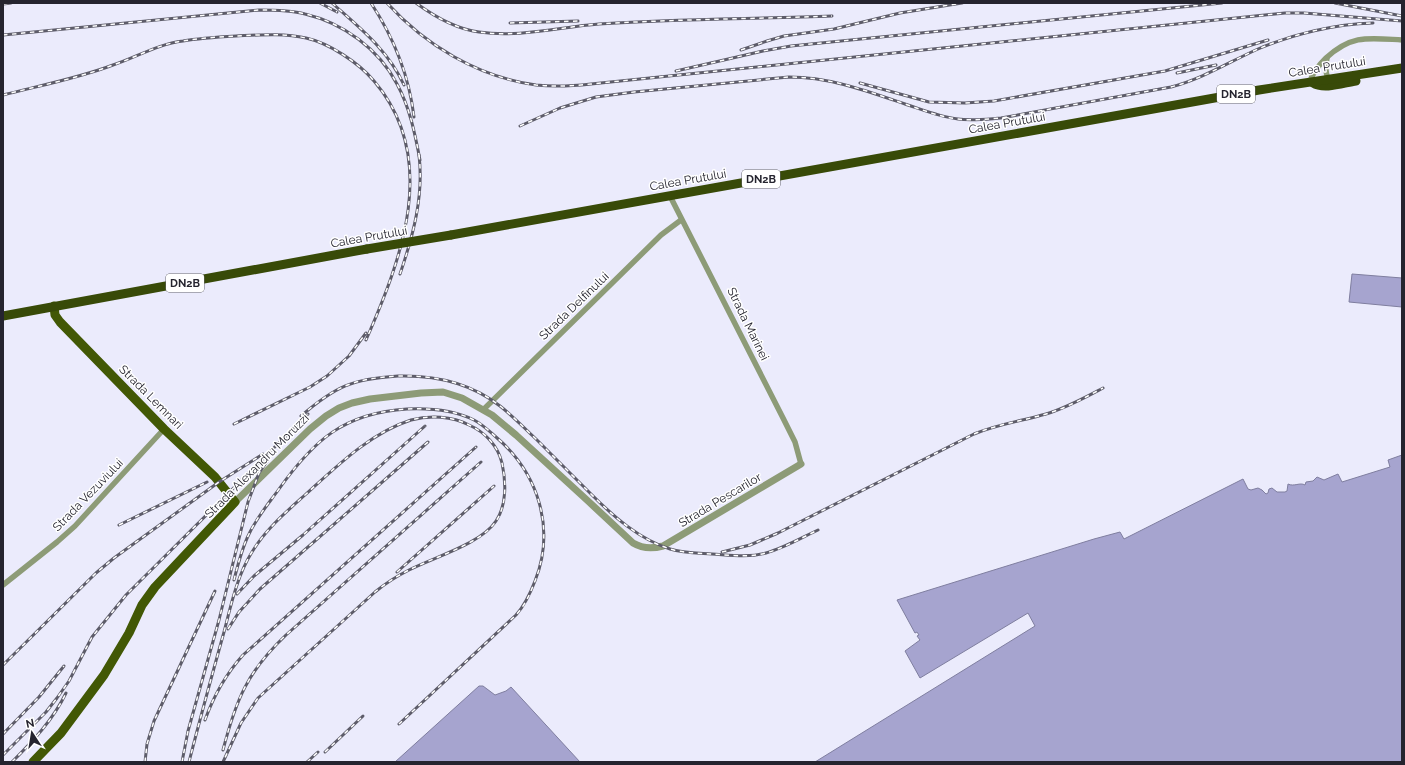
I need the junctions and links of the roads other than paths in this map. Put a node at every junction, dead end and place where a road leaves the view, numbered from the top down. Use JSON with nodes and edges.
{"nodes":[{"id":1,"x":1402,"y":40,"type":"edge"},
{"id":2,"x":1327,"y":57,"type":"junction"},
{"id":3,"x":1402,"y":68,"type":"edge"},
{"id":4,"x":1402,"y":74,"type":"edge"},
{"id":5,"x":1328,"y":79,"type":"junction"},
{"id":6,"x":1310,"y":82,"type":"junction"},
{"id":7,"x":670,"y":196,"type":"junction"},
{"id":8,"x":681,"y":220,"type":"junction"},
{"id":9,"x":54,"y":306,"type":"junction"},
{"id":10,"x":3,"y":316,"type":"edge"},
{"id":11,"x":484,"y":409,"type":"junction"},
{"id":12,"x":164,"y":429,"type":"junction"},
{"id":13,"x":801,"y":464,"type":"joint"},
{"id":14,"x":235,"y":502,"type":"junction"},
{"id":15,"x":649,"y":549,"type":"joint"},
{"id":16,"x":3,"y":585,"type":"edge"},
{"id":17,"x":33,"y":762,"type":"edge"}],
"edges":[{"from":1,"to":2,"type":"street"},
{"from":2,"to":5,"type":"street"},
{"from":2,"to":6,"type":"street"},
{"from":3,"to":5,"type":"highway","name":"Calea Prutului","number":"DN2B"},
{"from":4,"to":6,"type":"highway"},
{"from":5,"to":6,"type":"highway","name":"Calea Prutului","number":"DN2B"},
{"from":6,"to":7,"type":"highway","name":"Calea Prutului","number":"DN2B"},
{"from":7,"to":8,"type":"street","name":"Strada Marinei"},
{"from":7,"to":9,"type":"highway","name":"Calea Prutului","number":"DN2B","bridge":true},
{"from":8,"to":11,"type":"street","name":"Strada Delfinului"},
{"from":8,"to":13,"type":"street","name":"Strada Marinei"},
{"from":9,"to":10,"type":"highway","name":"Calea Prutului","number":"DN2B"},
{"from":9,"to":12,"type":"main road","name":"Strada Lemnari"},
{"from":11,"to":14,"type":"street","name":"Strada Alexandru Moruzzi"},
{"from":11,"to":15,"type":"street","name":"Strada Alexandru Moruzzi"},
{"from":12,"to":14,"type":"main road","name":"Strada Lemnari"},
{"from":12,"to":16,"type":"street","name":"Strada Vezuviului"},
{"from":13,"to":15,"type":"street","name":"Strada Pescarilor"},
{"from":14,"to":17,"type":"main road","name":"Strada Alexandru Moruzzi"}]}
